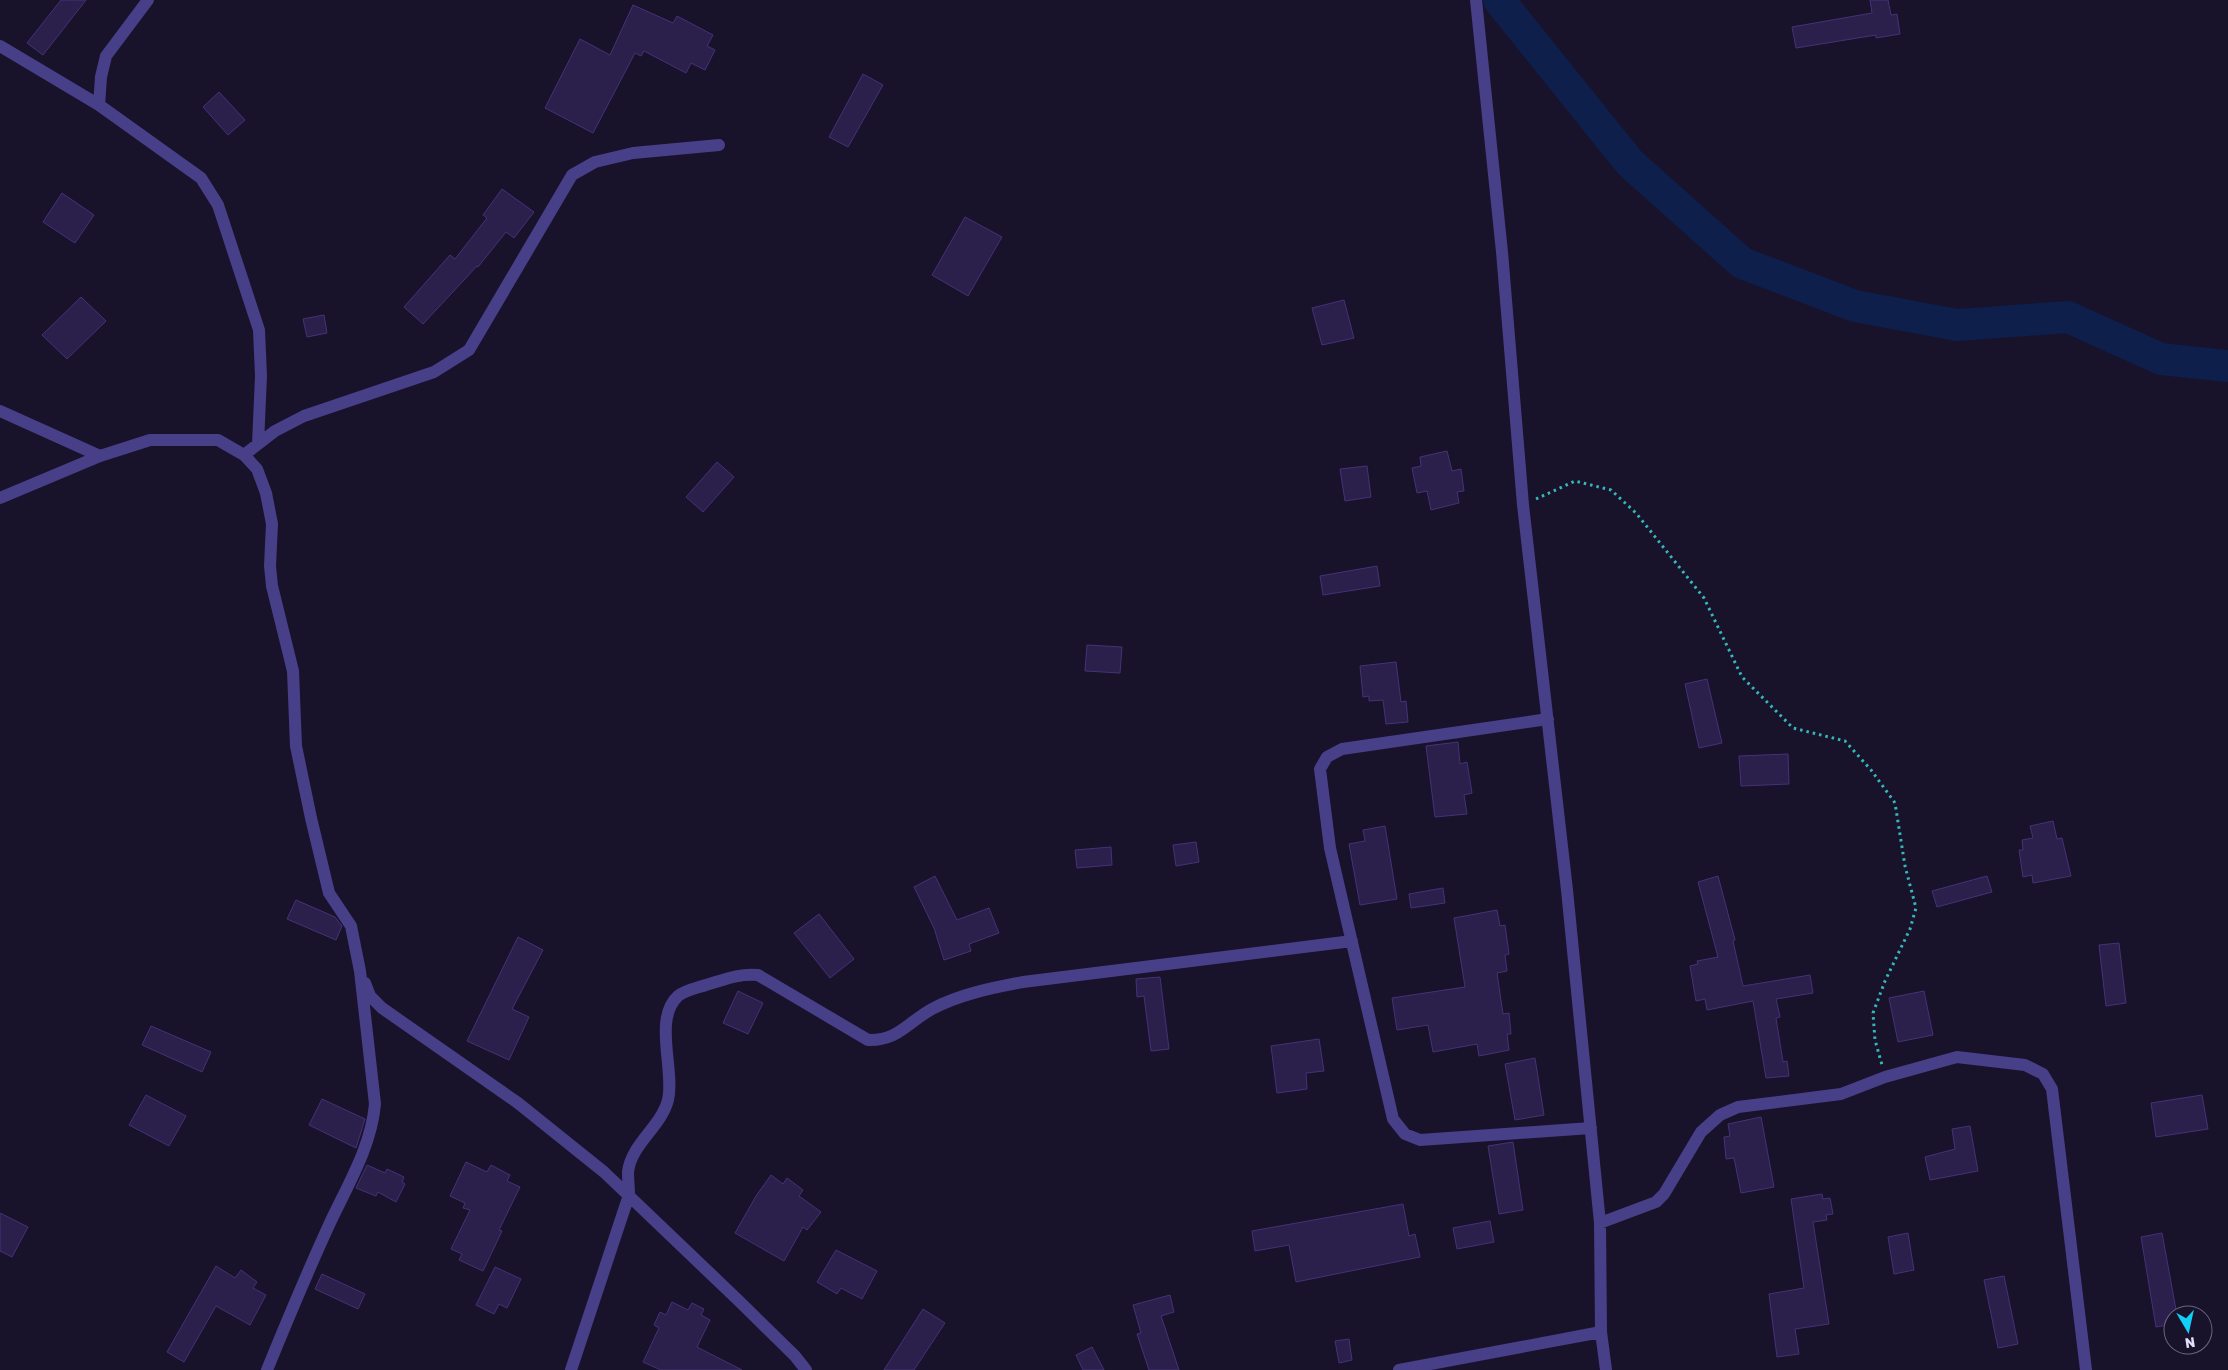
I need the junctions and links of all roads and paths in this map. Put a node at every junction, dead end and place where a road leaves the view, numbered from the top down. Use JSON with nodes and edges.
{"nodes":[{"id":1,"x":148,"y":0,"type":"edge"},
{"id":2,"x":1476,"y":0,"type":"edge"},
{"id":3,"x":0,"y":46,"type":"edge"},
{"id":4,"x":99,"y":105,"type":"junction"},
{"id":5,"x":719,"y":145,"type":"dead end"},
{"id":6,"x":0,"y":411,"type":"edge"},
{"id":7,"x":258,"y":444,"type":"junction"},
{"id":8,"x":244,"y":455,"type":"junction"},
{"id":9,"x":100,"y":456,"type":"junction"},
{"id":10,"x":0,"y":498,"type":"edge"},
{"id":11,"x":1523,"y":505,"type":"junction"},
{"id":12,"x":1548,"y":718,"type":"junction"},
{"id":13,"x":1352,"y":941,"type":"junction"},
{"id":14,"x":360,"y":971,"type":"junction"},
{"id":15,"x":1885,"y":1077,"type":"junction"},
{"id":16,"x":1591,"y":1128,"type":"junction"},
{"id":17,"x":629,"y":1195,"type":"junction"},
{"id":18,"x":1600,"y":1223,"type":"junction"},
{"id":19,"x":1601,"y":1332,"type":"junction"},
{"id":20,"x":268,"y":1370,"type":"edge"},
{"id":21,"x":571,"y":1370,"type":"edge"},
{"id":22,"x":806,"y":1370,"type":"edge"},
{"id":23,"x":1400,"y":1370,"type":"edge"},
{"id":24,"x":1606,"y":1370,"type":"edge"},
{"id":25,"x":2086,"y":1370,"type":"edge"}],
"edges":[{"from":1,"to":4,"type":"street"},
{"from":2,"to":11,"type":"street"},
{"from":3,"to":4,"type":"street"},
{"from":4,"to":7,"type":"street"},
{"from":5,"to":7,"type":"street"},
{"from":6,"to":9,"type":"street"},
{"from":7,"to":8,"type":"street"},
{"from":8,"to":9,"type":"street"},
{"from":8,"to":14,"type":"street"},
{"from":9,"to":10,"type":"street"},
{"from":11,"to":12,"type":"street"},
{"from":11,"to":15,"type":"path"},
{"from":12,"to":13,"type":"street"},
{"from":12,"to":16,"type":"street"},
{"from":13,"to":16,"type":"street"},
{"from":13,"to":17,"type":"street"},
{"from":14,"to":17,"type":"street"},
{"from":14,"to":20,"type":"street"},
{"from":15,"to":18,"type":"street"},
{"from":15,"to":25,"type":"street"},
{"from":16,"to":18,"type":"street"},
{"from":17,"to":21,"type":"street"},
{"from":17,"to":22,"type":"street"},
{"from":18,"to":19,"type":"street"},
{"from":19,"to":23,"type":"street"},
{"from":19,"to":24,"type":"street"}]}
